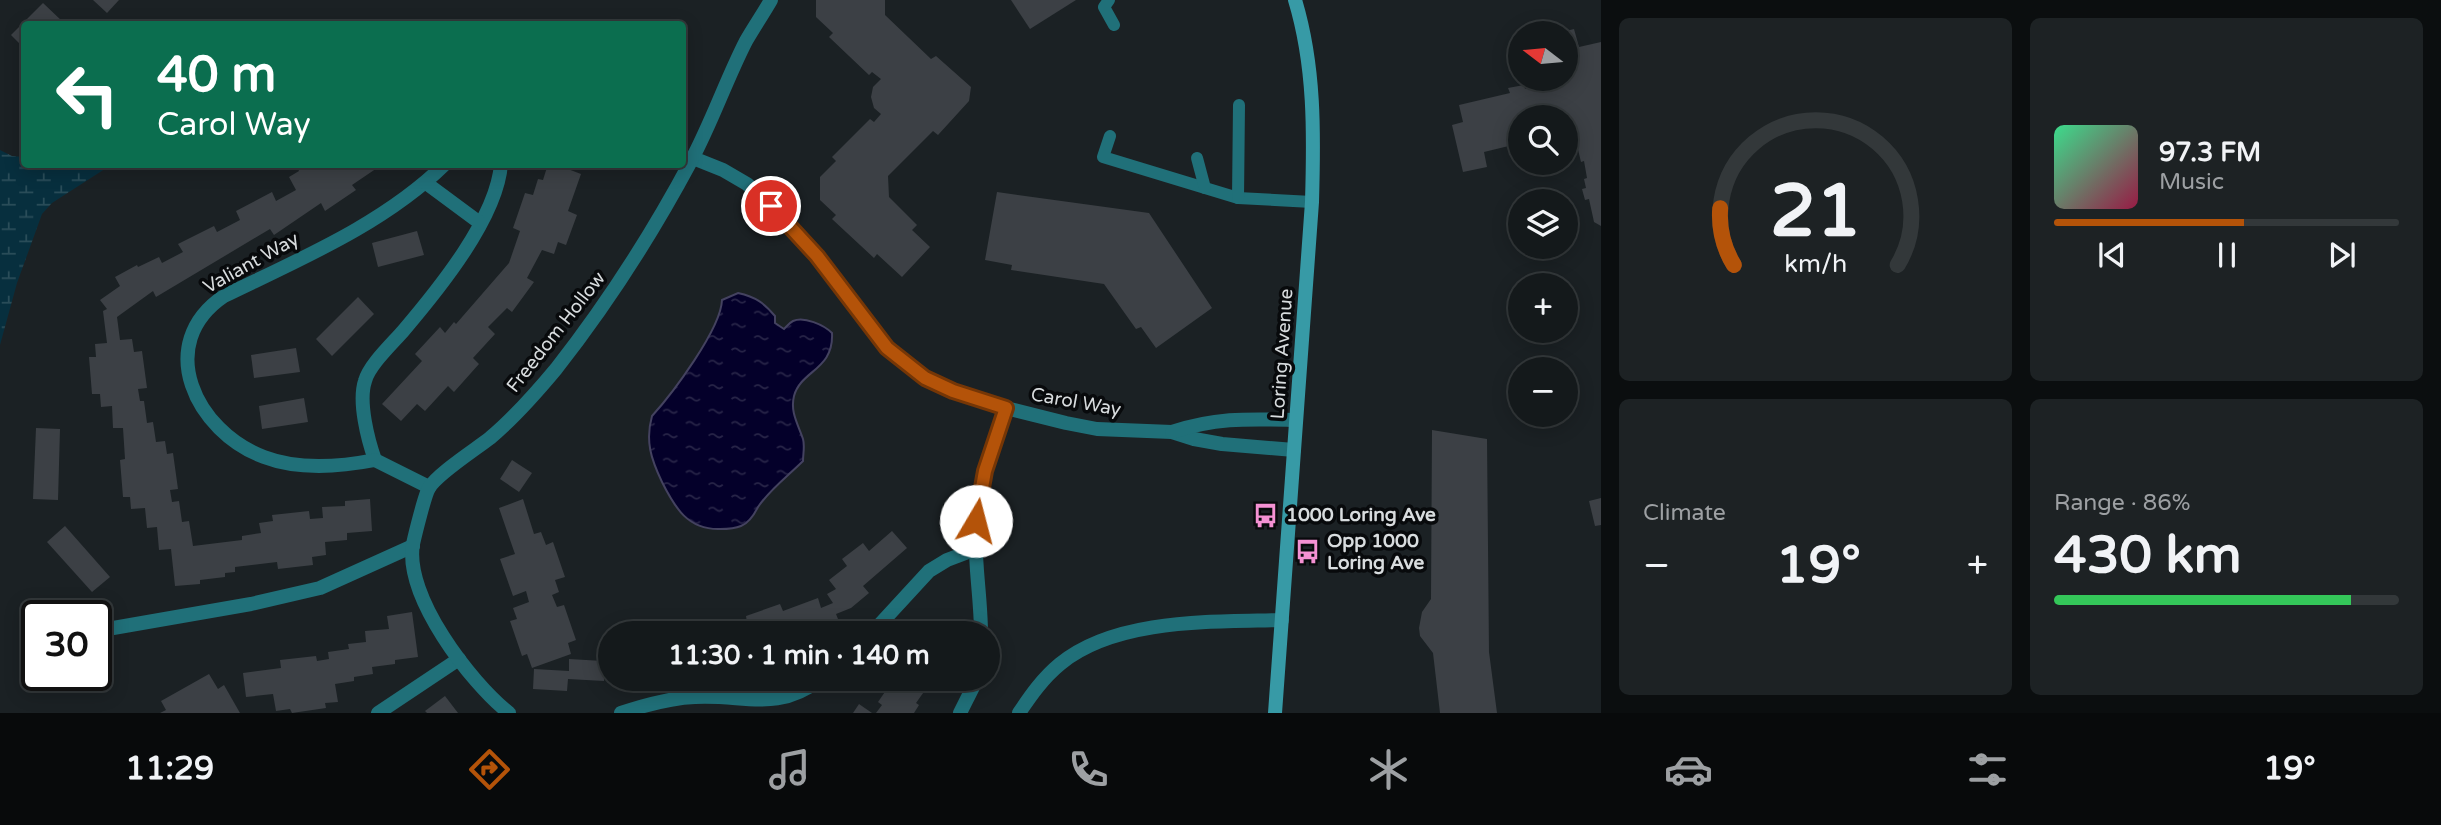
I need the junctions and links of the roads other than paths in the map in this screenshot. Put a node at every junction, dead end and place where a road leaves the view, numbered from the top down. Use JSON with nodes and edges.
{"nodes":[{"id":1,"x":771,"y":0,"type":"edge"},
{"id":2,"x":1109,"y":0,"type":"edge"},
{"id":3,"x":1295,"y":0,"type":"edge"},
{"id":4,"x":1302,"y":0,"type":"edge"},
{"id":5,"x":1114,"y":25,"type":"dead end"},
{"id":6,"x":1305,"y":39,"type":"junction"},
{"id":7,"x":1239,"y":105,"type":"dead end"},
{"id":8,"x":1110,"y":136,"type":"dead end"},
{"id":9,"x":693,"y":158,"type":"junction"},
{"id":10,"x":1197,"y":158,"type":"dead end"},
{"id":11,"x":441,"y":168,"type":"edge"},
{"id":12,"x":501,"y":168,"type":"edge"},
{"id":13,"x":426,"y":183,"type":"junction"},
{"id":14,"x":1205,"y":188,"type":"junction"},
{"id":15,"x":1238,"y":198,"type":"junction"},
{"id":16,"x":1312,"y":202,"type":"junction"},
{"id":17,"x":480,"y":223,"type":"junction"},
{"id":18,"x":1006,"y":408,"type":"junction"},
{"id":19,"x":1296,"y":420,"type":"junction"},
{"id":20,"x":1172,"y":432,"type":"junction"},
{"id":21,"x":1294,"y":450,"type":"junction"},
{"id":22,"x":374,"y":460,"type":"junction"},
{"id":23,"x":429,"y":487,"type":"junction"},
{"id":24,"x":413,"y":546,"type":"junction"},
{"id":25,"x":976,"y":549,"type":"junction"},
{"id":26,"x":1282,"y":620,"type":"junction"},
{"id":27,"x":883,"y":621,"type":"edge"},
{"id":28,"x":980,"y":621,"type":"edge"},
{"id":29,"x":112,"y":628,"type":"edge"},
{"id":30,"x":459,"y":659,"type":"junction"},
{"id":31,"x":803,"y":691,"type":"edge"},
{"id":32,"x":971,"y":691,"type":"edge"},
{"id":33,"x":505,"y":712,"type":"edge"},
{"id":34,"x":378,"y":713,"type":"edge"},
{"id":35,"x":621,"y":713,"type":"edge"},
{"id":36,"x":960,"y":713,"type":"edge"},
{"id":37,"x":1019,"y":713,"type":"edge"},
{"id":38,"x":1275,"y":713,"type":"edge"}],
"edges":[{"from":1,"to":9,"type":"street","name":"Freedom Hollow"},
{"from":2,"to":5,"type":"lane"},
{"from":3,"to":6,"type":"main road","name":"Loring Avenue"},
{"from":4,"to":6,"type":"main road"},
{"from":6,"to":16,"type":"main road","name":"Loring Avenue"},
{"from":7,"to":15,"type":"lane"},
{"from":8,"to":14,"type":"lane"},
{"from":9,"to":18,"type":"street","name":"Carol Way"},
{"from":9,"to":23,"type":"street","name":"Freedom Hollow"},
{"from":10,"to":14,"type":"lane"},
{"from":11,"to":13,"type":"street","name":"Valiant Way"},
{"from":12,"to":17,"type":"street"},
{"from":13,"to":17,"type":"street"},
{"from":13,"to":22,"type":"street","name":"Valiant Way"},
{"from":14,"to":15,"type":"lane"},
{"from":15,"to":16,"type":"lane"},
{"from":16,"to":19,"type":"main road","name":"Loring Avenue"},
{"from":17,"to":22,"type":"street"},
{"from":18,"to":20,"type":"street","name":"Carol Way"},
{"from":18,"to":25,"type":"street"},
{"from":19,"to":20,"type":"street","name":"Carol Way"},
{"from":19,"to":21,"type":"main road","name":"Loring Avenue"},
{"from":20,"to":21,"type":"street","name":"Carol Way"},
{"from":21,"to":26,"type":"main road","name":"Loring Avenue"},
{"from":22,"to":23,"type":"street"},
{"from":23,"to":24,"type":"street"},
{"from":24,"to":29,"type":"street"},
{"from":24,"to":30,"type":"street"},
{"from":25,"to":27,"type":"street"},
{"from":25,"to":28,"type":"street"},
{"from":26,"to":37,"type":"street"},
{"from":26,"to":38,"type":"main road","name":"Loring Avenue"},
{"from":30,"to":33,"type":"street"},
{"from":30,"to":34,"type":"street"},
{"from":31,"to":35,"type":"street"},
{"from":32,"to":36,"type":"street"}]}
